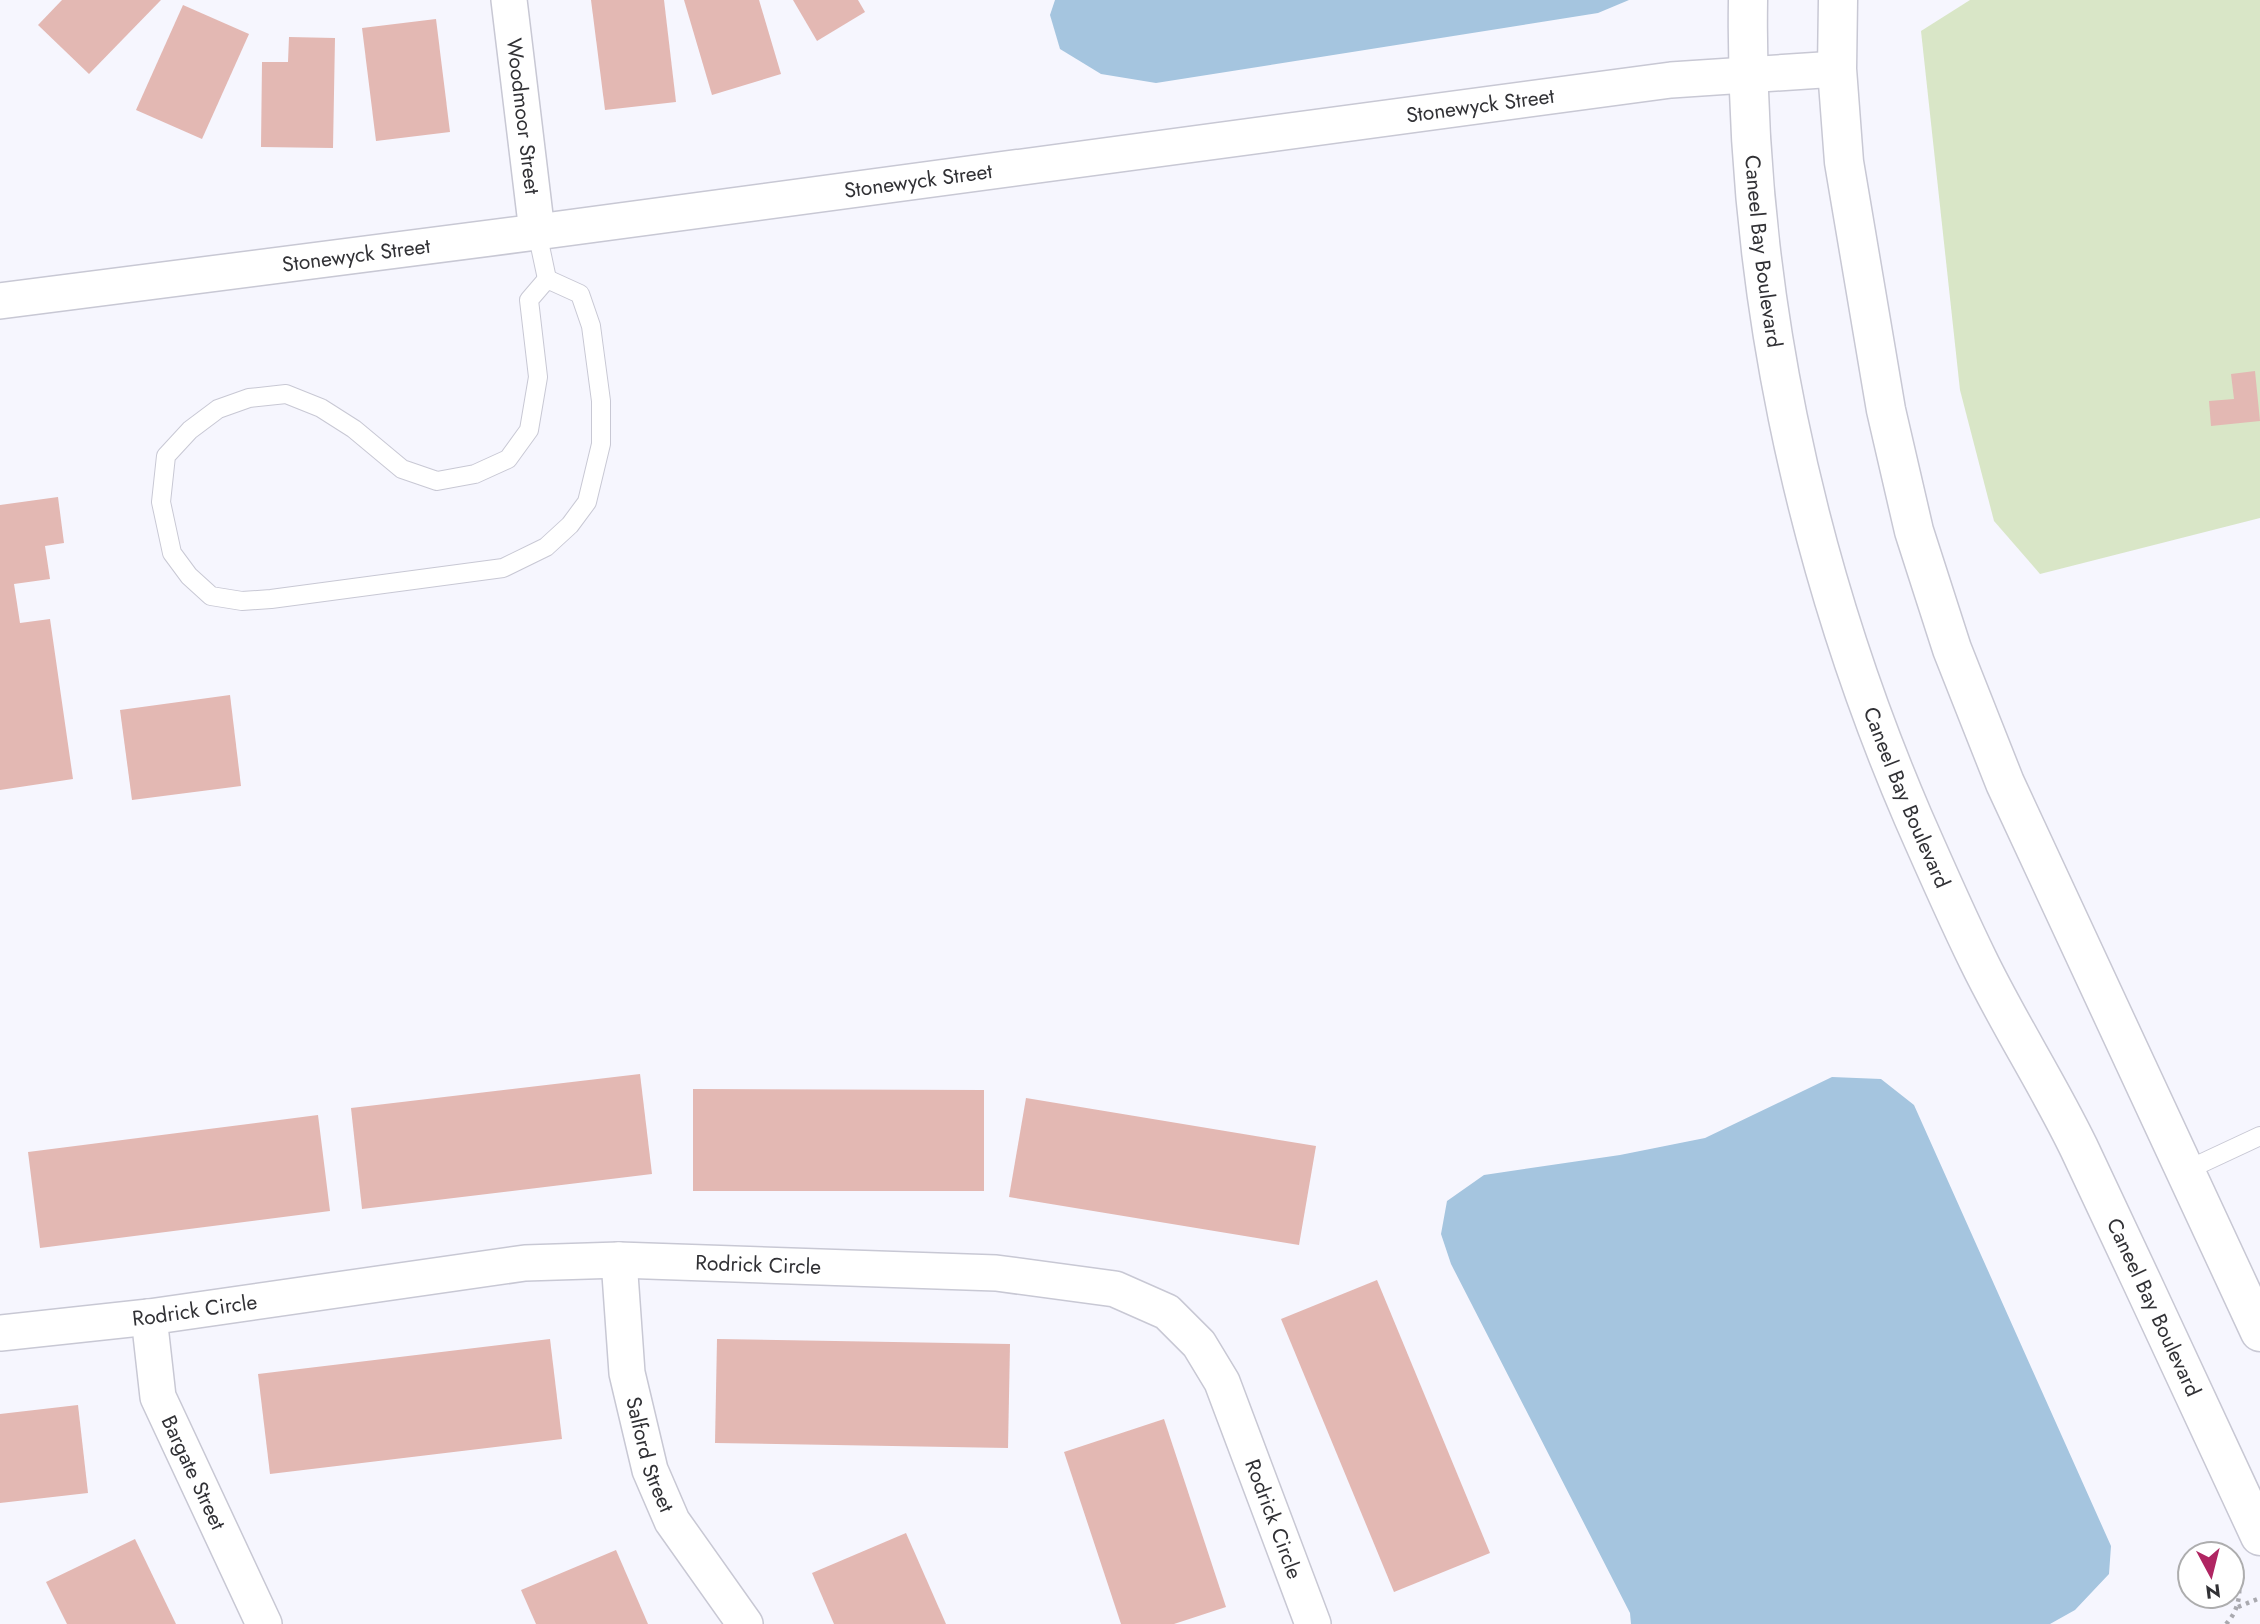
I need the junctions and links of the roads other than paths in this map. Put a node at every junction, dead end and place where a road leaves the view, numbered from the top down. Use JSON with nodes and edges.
{"nodes":[{"id":1,"x":509,"y":0,"type":"edge"},
{"id":2,"x":1748,"y":0,"type":"edge"},
{"id":3,"x":1838,"y":0,"type":"edge"},
{"id":4,"x":1837,"y":69,"type":"junction"},
{"id":5,"x":1747,"y":75,"type":"junction"},
{"id":6,"x":537,"y":232,"type":"junction"},
{"id":7,"x":547,"y":279,"type":"junction"},
{"id":8,"x":0,"y":301,"type":"edge"},
{"id":9,"x":2260,"y":1136,"type":"edge"},
{"id":10,"x":2185,"y":1171,"type":"junction"},
{"id":11,"x":619,"y":1260,"type":"junction"},
{"id":12,"x":149,"y":1317,"type":"junction"},
{"id":13,"x":2260,"y":1332,"type":"edge"},
{"id":14,"x":0,"y":1333,"type":"edge"},
{"id":15,"x":2260,"y":1536,"type":"edge"},
{"id":16,"x":264,"y":1624,"type":"edge"},
{"id":17,"x":746,"y":1624,"type":"edge"},
{"id":18,"x":1313,"y":1624,"type":"edge"}],
"edges":[{"from":1,"to":6,"type":"street","name":"Woodmoor Street"},
{"from":2,"to":5,"type":"street","name":"Caneel Bay Boulevard"},
{"from":3,"to":4,"type":"street"},
{"from":4,"to":5,"type":"street","name":"Stonewyck Street"},
{"from":4,"to":10,"type":"street"},
{"from":5,"to":6,"type":"street","name":"Stonewyck Street"},
{"from":5,"to":15,"type":"street","name":"Caneel Bay Boulevard"},
{"from":6,"to":7,"type":"lane"},
{"from":6,"to":8,"type":"street","name":"Stonewyck Street"},
{"from":7,"to":7,"type":"lane"},
{"from":9,"to":10,"type":"lane"},
{"from":10,"to":13,"type":"street"},
{"from":11,"to":12,"type":"street","name":"Rodrick Circle"},
{"from":11,"to":17,"type":"street","name":"Salford Street"},
{"from":11,"to":18,"type":"street","name":"Rodrick Circle"},
{"from":12,"to":14,"type":"street","name":"Rodrick Circle"},
{"from":12,"to":16,"type":"street","name":"Bargate Street"}]}
